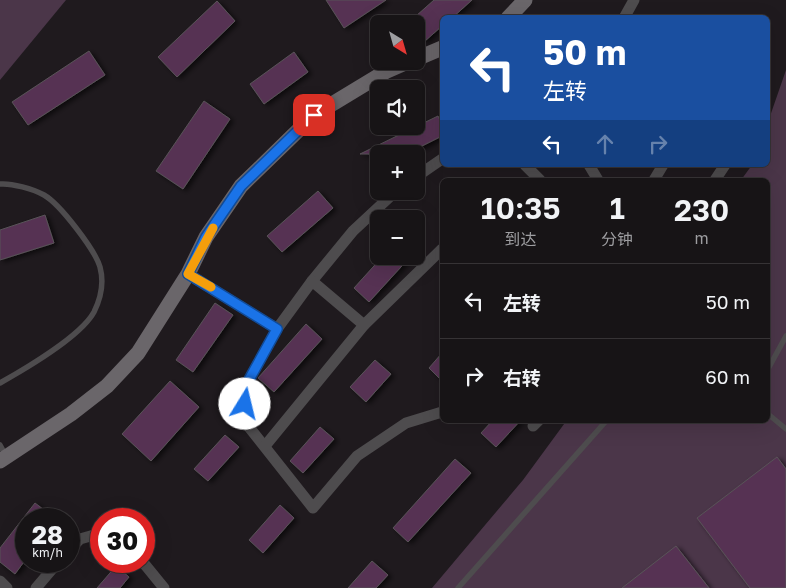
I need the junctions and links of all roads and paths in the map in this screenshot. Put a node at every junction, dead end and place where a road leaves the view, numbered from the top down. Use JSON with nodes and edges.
{"nodes":[{"id":1,"x":525,"y":0,"type":"edge"},
{"id":2,"x":634,"y":0,"type":"edge"},
{"id":3,"x":511,"y":15,"type":"edge"},
{"id":4,"x":626,"y":15,"type":"edge"},
{"id":5,"x":440,"y":49,"type":"edge"},
{"id":6,"x":425,"y":55,"type":"edge"},
{"id":7,"x":389,"y":70,"type":"edge"},
{"id":8,"x":440,"y":161,"type":"edge"},
{"id":9,"x":526,"y":167,"type":"edge"},
{"id":10,"x":590,"y":167,"type":"edge"},
{"id":11,"x":662,"y":167,"type":"edge"},
{"id":12,"x":725,"y":167,"type":"edge"},
{"id":13,"x":425,"y":171,"type":"edge"},
{"id":14,"x":538,"y":178,"type":"edge"},
{"id":15,"x":597,"y":178,"type":"edge"},
{"id":16,"x":655,"y":178,"type":"edge"},
{"id":17,"x":716,"y":178,"type":"edge"},
{"id":18,"x":0,"y":184,"type":"edge"},
{"id":19,"x":386,"y":200,"type":"edge"},
{"id":20,"x":440,"y":250,"type":"edge"},
{"id":21,"x":188,"y":274,"type":"junction"},
{"id":22,"x":312,"y":281,"type":"junction"},
{"id":23,"x":364,"y":325,"type":"junction"},
{"id":24,"x":277,"y":329,"type":"junction"},
{"id":25,"x":786,"y":336,"type":"edge"},
{"id":26,"x":770,"y":365,"type":"edge"},
{"id":27,"x":0,"y":384,"type":"edge"},
{"id":28,"x":440,"y":413,"type":"edge"},
{"id":29,"x":770,"y":416,"type":"edge"},
{"id":30,"x":604,"y":423,"type":"edge"},
{"id":31,"x":786,"y":430,"type":"edge"},
{"id":32,"x":264,"y":446,"type":"junction"},
{"id":33,"x":2,"y":454,"type":"edge"},
{"id":34,"x":49,"y":573,"type":"edge"},
{"id":35,"x":152,"y":573,"type":"edge"},
{"id":36,"x":0,"y":581,"type":"edge"},
{"id":37,"x":7,"y":588,"type":"edge"},
{"id":38,"x":36,"y":588,"type":"edge"},
{"id":39,"x":164,"y":588,"type":"edge"},
{"id":40,"x":458,"y":588,"type":"edge"}],
"edges":[{"from":1,"to":3,"type":"street"},
{"from":2,"to":4,"type":"street"},
{"from":5,"to":6,"type":"street"},
{"from":7,"to":21,"type":"street"},
{"from":8,"to":13,"type":"street"},
{"from":9,"to":14,"type":"street"},
{"from":10,"to":15,"type":"street"},
{"from":11,"to":16,"type":"street"},
{"from":12,"to":17,"type":"street"},
{"from":18,"to":27,"type":"lane"},
{"from":19,"to":22,"type":"street"},
{"from":20,"to":23,"type":"street"},
{"from":21,"to":24,"type":"street"},
{"from":21,"to":33,"type":"street"},
{"from":22,"to":23,"type":"street"},
{"from":22,"to":24,"type":"street"},
{"from":23,"to":32,"type":"street"},
{"from":24,"to":32,"type":"street"},
{"from":25,"to":26,"type":"lane"},
{"from":28,"to":32,"type":"street"},
{"from":29,"to":31,"type":"lane"},
{"from":30,"to":40,"type":"lane"},
{"from":34,"to":38,"type":"street"},
{"from":35,"to":39,"type":"street"},
{"from":36,"to":37,"type":"street"}]}
